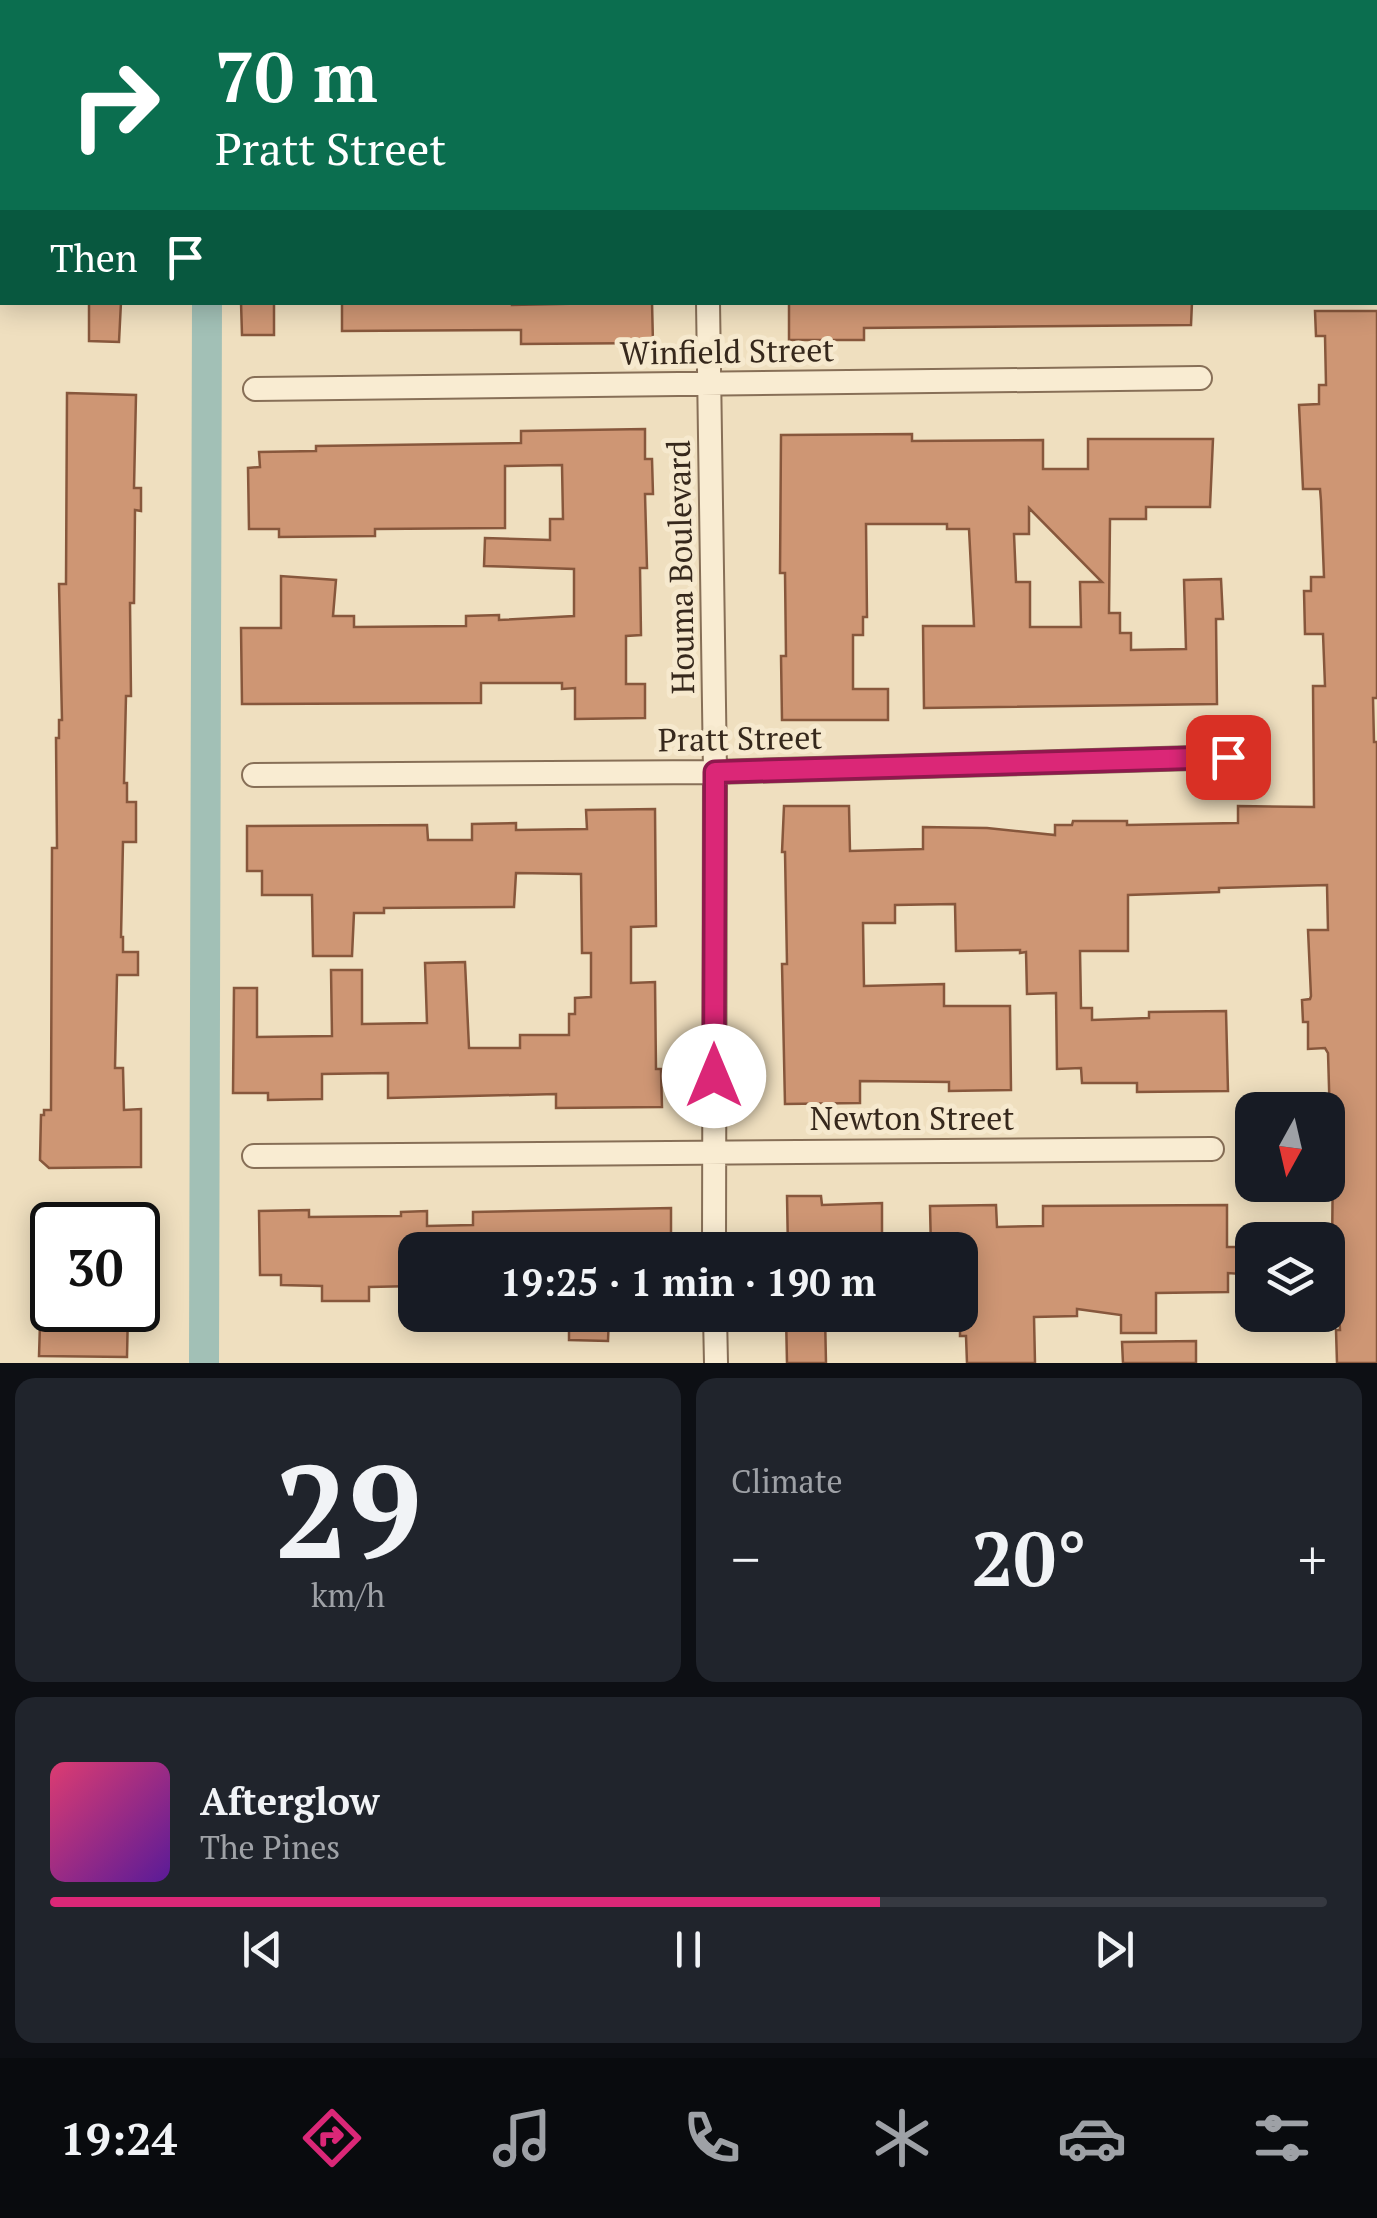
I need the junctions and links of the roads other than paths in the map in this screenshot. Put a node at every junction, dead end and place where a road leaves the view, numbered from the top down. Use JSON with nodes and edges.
{"nodes":[{"id":1,"x":708,"y":305,"type":"edge"},
{"id":2,"x":1200,"y":378,"type":"dead end"},
{"id":3,"x":711,"y":384,"type":"junction"},
{"id":4,"x":255,"y":389,"type":"dead end"},
{"id":5,"x":1228,"y":757,"type":"dead end"},
{"id":6,"x":715,"y":772,"type":"junction"},
{"id":7,"x":254,"y":775,"type":"dead end"},
{"id":8,"x":1212,"y":1149,"type":"dead end"},
{"id":9,"x":713,"y":1152,"type":"junction"},
{"id":10,"x":254,"y":1156,"type":"dead end"},
{"id":11,"x":714,"y":1232,"type":"edge"},
{"id":12,"x":715,"y":1332,"type":"edge"},
{"id":13,"x":716,"y":1363,"type":"edge"}],
"edges":[{"from":1,"to":3,"type":"street","name":"Houma Boulevard"},
{"from":2,"to":3,"type":"street","name":"Winfield Street"},
{"from":3,"to":4,"type":"street","name":"Winfield Street"},
{"from":3,"to":6,"type":"street","name":"Houma Boulevard"},
{"from":5,"to":6,"type":"street","name":"Pratt Street"},
{"from":6,"to":7,"type":"street","name":"Pratt Street"},
{"from":6,"to":9,"type":"street","name":"Houma Boulevard"},
{"from":8,"to":9,"type":"street","name":"Newton Street"},
{"from":9,"to":10,"type":"street","name":"Newton Street"},
{"from":9,"to":11,"type":"street","name":"Houma Boulevard"},
{"from":12,"to":13,"type":"street"}]}
